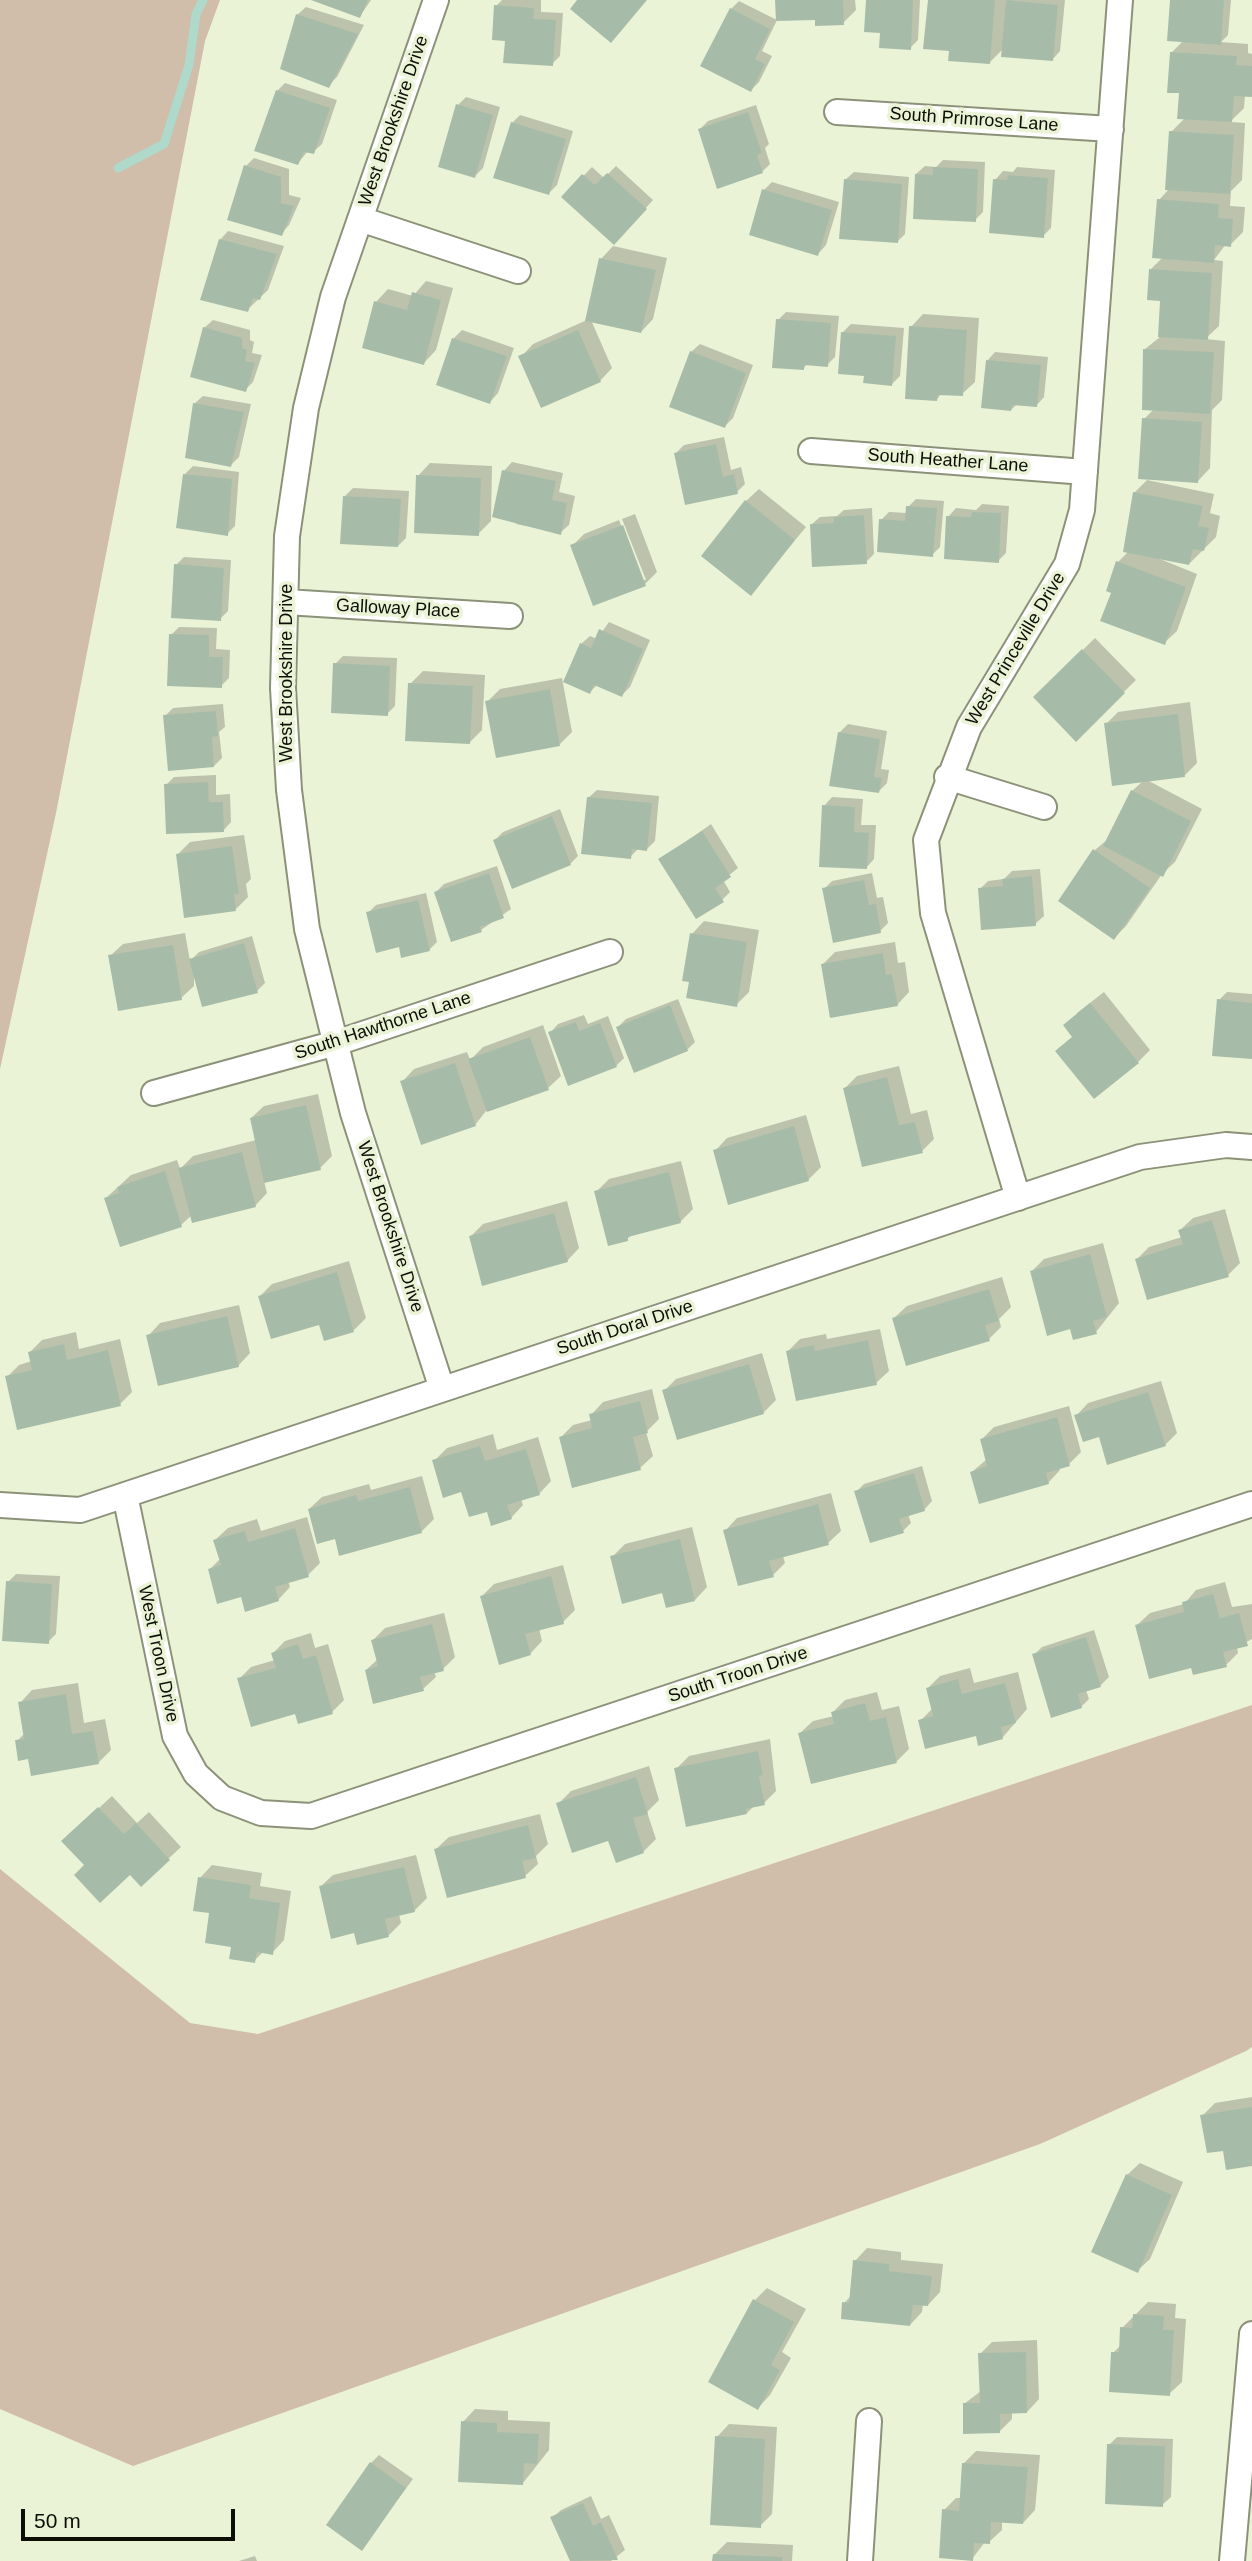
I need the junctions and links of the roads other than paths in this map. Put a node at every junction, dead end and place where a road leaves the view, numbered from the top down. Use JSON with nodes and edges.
{"nodes":[{"id":1,"x":436,"y":0,"type":"edge"},
{"id":2,"x":1120,"y":0,"type":"edge"},
{"id":3,"x":837,"y":111,"type":"dead end"},
{"id":4,"x":1111,"y":129,"type":"junction"},
{"id":5,"x":360,"y":219,"type":"junction"},
{"id":6,"x":518,"y":271,"type":"dead end"},
{"id":7,"x":811,"y":451,"type":"dead end"},
{"id":8,"x":1085,"y":472,"type":"junction"},
{"id":9,"x":286,"y":602,"type":"junction"},
{"id":10,"x":510,"y":615,"type":"dead end"},
{"id":11,"x":947,"y":777,"type":"junction"},
{"id":12,"x":1044,"y":807,"type":"dead end"},
{"id":13,"x":610,"y":952,"type":"dead end"},
{"id":14,"x":336,"y":1043,"type":"junction"},
{"id":15,"x":154,"y":1093,"type":"dead end"},
{"id":16,"x":1252,"y":1147,"type":"edge"},
{"id":17,"x":1018,"y":1198,"type":"junction"},
{"id":18,"x":442,"y":1390,"type":"junction"},
{"id":19,"x":124,"y":1495,"type":"junction"},
{"id":20,"x":1252,"y":1504,"type":"edge"},
{"id":21,"x":0,"y":1505,"type":"edge"},
{"id":22,"x":222,"y":1798,"type":"joint"},
{"id":23,"x":1252,"y":2334,"type":"edge"},
{"id":24,"x":870,"y":2421,"type":"dead end"},
{"id":25,"x":860,"y":2561,"type":"edge"},
{"id":26,"x":1232,"y":2561,"type":"edge"}],
"edges":[{"from":1,"to":5,"type":"street","name":"West Brookshire Drive"},
{"from":2,"to":4,"type":"street","name":"West Princeville Drive"},
{"from":3,"to":4,"type":"street","name":"South Primrose Lane"},
{"from":4,"to":8,"type":"street","name":"West Princeville Drive"},
{"from":5,"to":6,"type":"street"},
{"from":5,"to":9,"type":"street","name":"West Brookshire Drive"},
{"from":7,"to":8,"type":"street","name":"South Heather Lane"},
{"from":8,"to":11,"type":"street","name":"West Princeville Drive"},
{"from":9,"to":10,"type":"street","name":"Galloway Place"},
{"from":9,"to":14,"type":"street","name":"West Brookshire Drive"},
{"from":11,"to":12,"type":"street"},
{"from":11,"to":17,"type":"street","name":"West Princeville Drive"},
{"from":13,"to":14,"type":"street","name":"South Hawthorne Lane"},
{"from":14,"to":15,"type":"street","name":"South Hawthorne Lane"},
{"from":14,"to":18,"type":"street","name":"West Brookshire Drive"},
{"from":16,"to":17,"type":"street","name":"South Doral Drive"},
{"from":17,"to":18,"type":"street","name":"South Doral Drive"},
{"from":18,"to":19,"type":"street","name":"South Doral Drive"},
{"from":19,"to":21,"type":"street","name":"South Doral Drive"},
{"from":19,"to":22,"type":"street","name":"West Troon Drive"},
{"from":20,"to":22,"type":"street","name":"South Troon Drive"},
{"from":23,"to":26,"type":"street"},
{"from":24,"to":25,"type":"street"}]}
